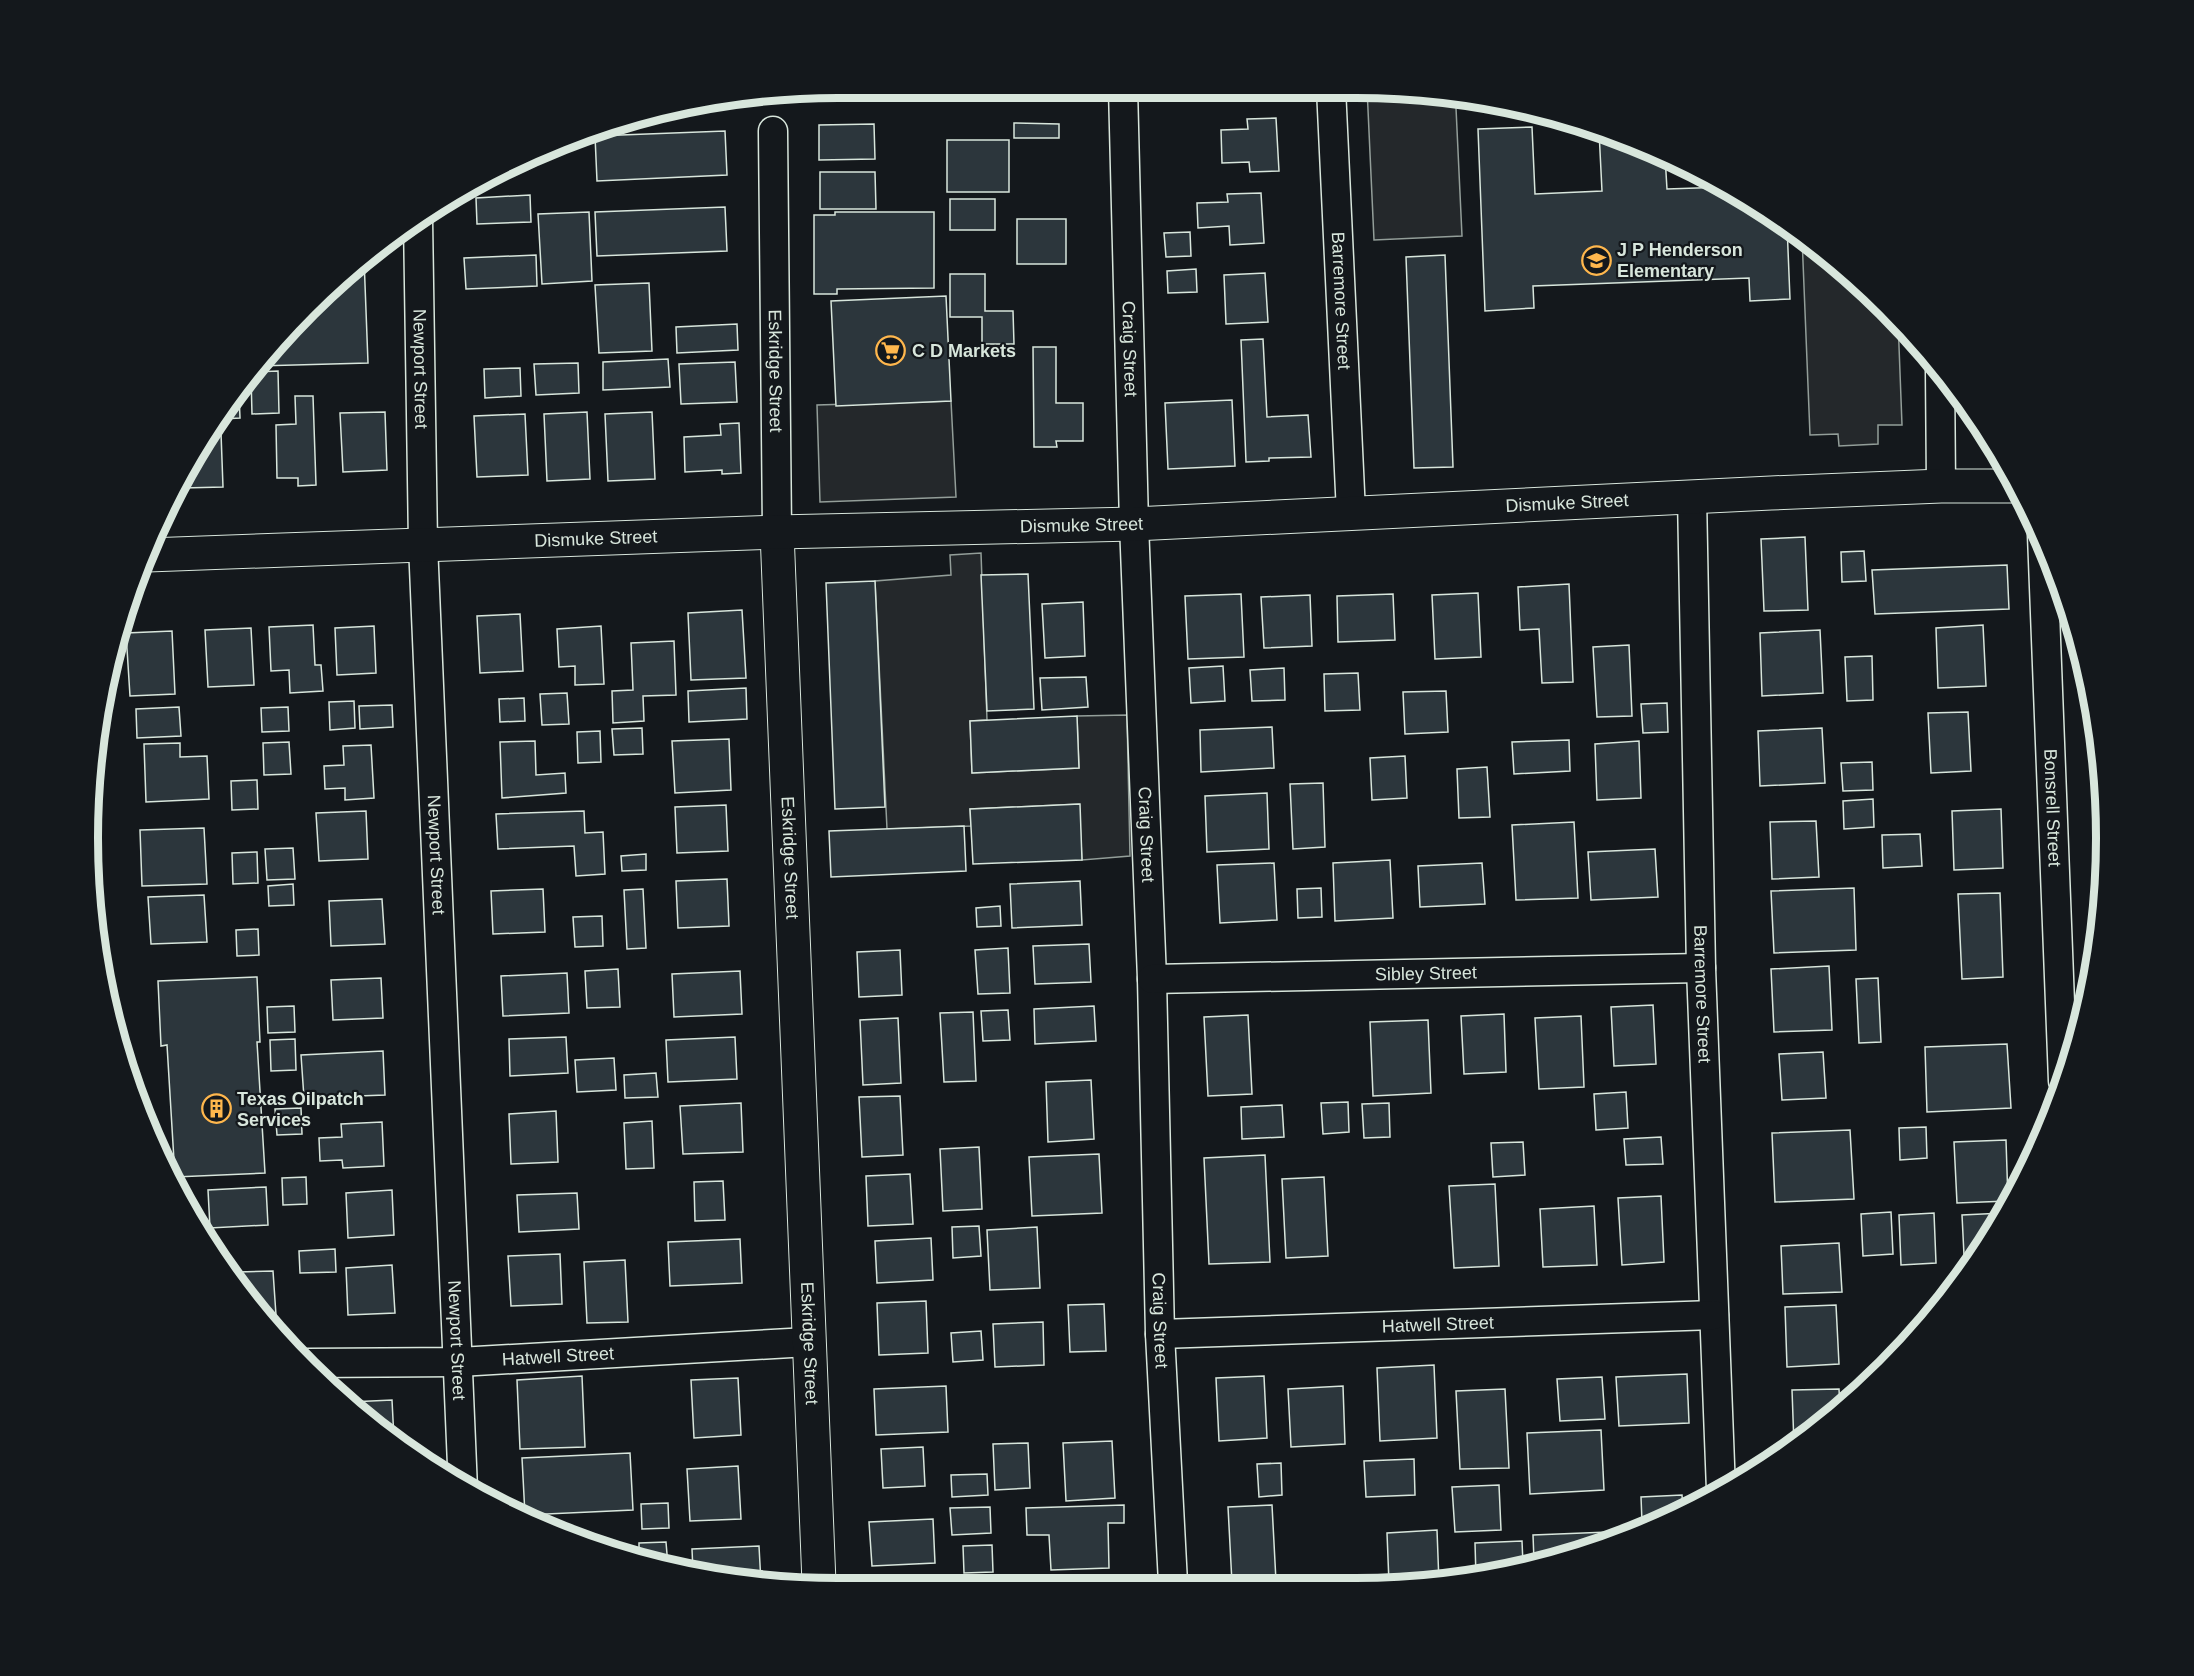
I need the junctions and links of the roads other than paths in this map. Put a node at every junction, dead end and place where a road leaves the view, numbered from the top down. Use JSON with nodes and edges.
{"nodes":[{"id":1,"x":1123,"y":98,"type":"edge"},
{"id":2,"x":1331,"y":98,"type":"edge"},
{"id":3,"x":773,"y":131,"type":"dead end"},
{"id":4,"x":418,"y":228,"type":"edge"},
{"id":5,"x":1940,"y":383,"type":"edge"},
{"id":6,"x":1941,"y":486,"type":"junction"},
{"id":7,"x":2007,"y":486,"type":"edge"},
{"id":8,"x":1692,"y":496,"type":"junction"},
{"id":9,"x":1351,"y":513,"type":"junction"},
{"id":10,"x":1134,"y":524,"type":"junction"},
{"id":11,"x":777,"y":532,"type":"junction"},
{"id":12,"x":423,"y":544,"type":"junction"},
{"id":13,"x":154,"y":555,"type":"edge"},
{"id":14,"x":2043,"y":563,"type":"edge"},
{"id":15,"x":1701,"y":968,"type":"junction"},
{"id":16,"x":1152,"y":979,"type":"junction"},
{"id":17,"x":2062,"y":1059,"type":"edge"},
{"id":18,"x":1714,"y":1315,"type":"junction"},
{"id":19,"x":1160,"y":1334,"type":"junction"},
{"id":20,"x":808,"y":1342,"type":"junction"},
{"id":21,"x":459,"y":1362,"type":"junction"},
{"id":22,"x":315,"y":1363,"type":"edge"},
{"id":23,"x":463,"y":1476,"type":"edge"},
{"id":24,"x":1721,"y":1482,"type":"edge"},
{"id":25,"x":819,"y":1578,"type":"edge"},
{"id":26,"x":1173,"y":1578,"type":"edge"}],
"edges":[{"from":1,"to":10,"type":"street","name":"Craig Street"},
{"from":2,"to":9,"type":"street","name":"Barremore Street"},
{"from":3,"to":11,"type":"street","name":"Eskridge Street"},
{"from":4,"to":12,"type":"street","name":"Newport Street"},
{"from":5,"to":6,"type":"street"},
{"from":6,"to":7,"type":"street","name":"Dismuke Street"},
{"from":6,"to":8,"type":"street","name":"Dismuke Street"},
{"from":8,"to":9,"type":"street","name":"Dismuke Street"},
{"from":8,"to":15,"type":"street","name":"Barremore Street"},
{"from":9,"to":10,"type":"street","name":"Dismuke Street"},
{"from":10,"to":11,"type":"street","name":"Dismuke Street"},
{"from":10,"to":16,"type":"street","name":"Craig Street"},
{"from":11,"to":12,"type":"street","name":"Dismuke Street"},
{"from":11,"to":20,"type":"street","name":"Eskridge Street"},
{"from":12,"to":13,"type":"street","name":"Dismuke Street"},
{"from":12,"to":21,"type":"street","name":"Newport Street"},
{"from":14,"to":17,"type":"street","name":"Bonsrell Street"},
{"from":15,"to":16,"type":"street","name":"Sibley Street"},
{"from":15,"to":18,"type":"street","name":"Barremore Street"},
{"from":16,"to":19,"type":"street","name":"Craig Street"},
{"from":18,"to":19,"type":"street","name":"Hatwell Street"},
{"from":18,"to":24,"type":"street","name":"Barremore Street"},
{"from":19,"to":26,"type":"street","name":"Craig Street"},
{"from":20,"to":21,"type":"street","name":"Hatwell Street"},
{"from":20,"to":25,"type":"street","name":"Eskridge Street"},
{"from":21,"to":22,"type":"street","name":"Hatwell Street"},
{"from":21,"to":23,"type":"street","name":"Newport Street"}]}
